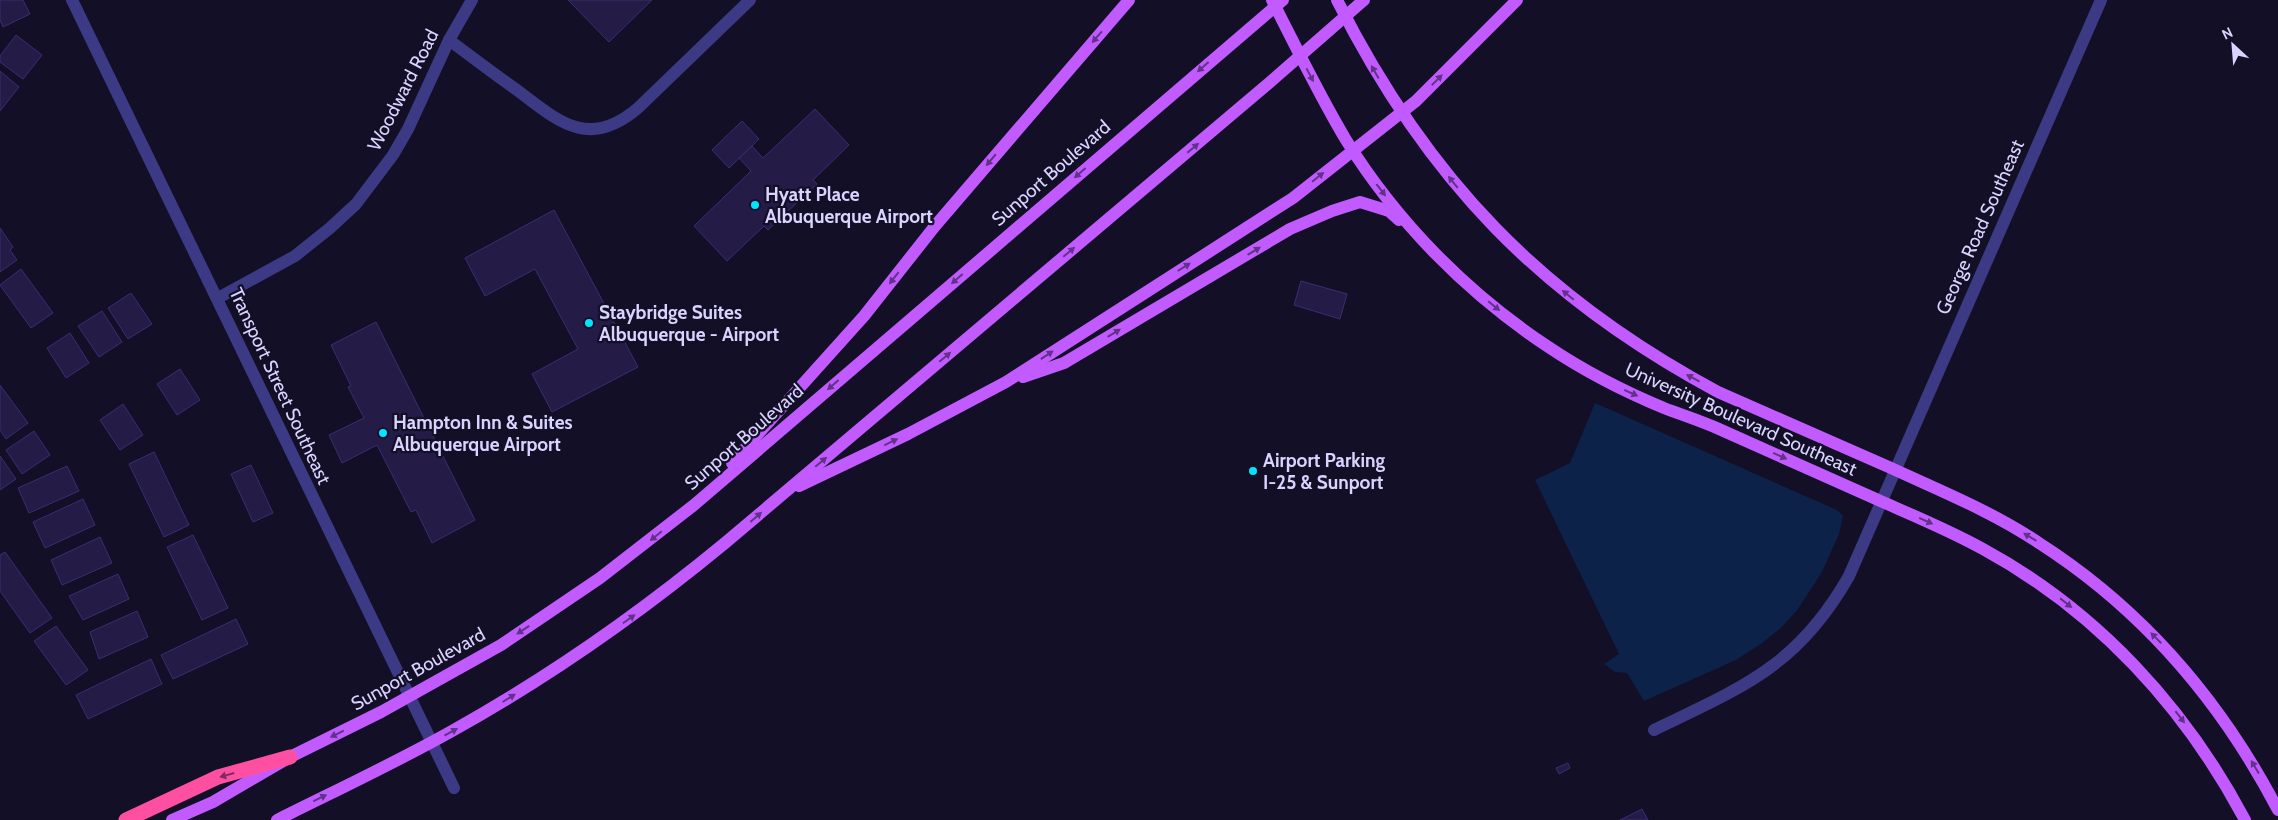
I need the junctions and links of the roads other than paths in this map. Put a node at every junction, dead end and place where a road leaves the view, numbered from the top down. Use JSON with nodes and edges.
{"nodes":[{"id":1,"x":72,"y":0,"type":"edge"},
{"id":2,"x":472,"y":0,"type":"edge"},
{"id":3,"x":750,"y":0,"type":"edge"},
{"id":4,"x":1130,"y":0,"type":"edge"},
{"id":5,"x":1272,"y":0,"type":"edge"},
{"id":6,"x":1283,"y":0,"type":"edge"},
{"id":7,"x":1337,"y":0,"type":"edge"},
{"id":8,"x":1364,"y":0,"type":"edge"},
{"id":9,"x":1517,"y":0,"type":"edge"},
{"id":10,"x":2101,"y":0,"type":"edge"},
{"id":11,"x":449,"y":40,"type":"junction"},
{"id":12,"x":1401,"y":113,"type":"junction"},
{"id":13,"x":1353,"y":150,"type":"junction"},
{"id":14,"x":1422,"y":238,"type":"junction"},
{"id":15,"x":218,"y":298,"type":"junction"},
{"id":16,"x":1006,"y":382,"type":"junction"},
{"id":17,"x":1895,"y":470,"type":"junction"},
{"id":18,"x":783,"y":494,"type":"junction"},
{"id":19,"x":1881,"y":501,"type":"junction"},
{"id":20,"x":694,"y":505,"type":"junction"},
{"id":21,"x":1654,"y":730,"type":"dead end"},
{"id":22,"x":290,"y":757,"type":"junction"},
{"id":23,"x":454,"y":788,"type":"dead end"},
{"id":24,"x":2278,"y":810,"type":"edge"},
{"id":25,"x":126,"y":820,"type":"edge"},
{"id":26,"x":172,"y":820,"type":"edge"},
{"id":27,"x":277,"y":820,"type":"edge"},
{"id":28,"x":2245,"y":820,"type":"edge"}],
"edges":[{"from":1,"to":15,"type":"street","name":"Transport Street Southeast"},
{"from":2,"to":11,"type":"street","name":"Woodward Road"},
{"from":3,"to":11,"type":"street"},
{"from":4,"to":20,"type":"main road","one_way":true},
{"from":5,"to":13,"type":"main road","name":"University Boulevard Southeast","one_way":true},
{"from":6,"to":20,"type":"main road","name":"Sunport Boulevard","one_way":true},
{"from":12,"to":7,"type":"main road","name":"University Boulevard Southeast","one_way":true},
{"from":18,"to":8,"type":"main road","one_way":true},
{"from":12,"to":9,"type":"main road","one_way":true},
{"from":10,"to":17,"type":"street","name":"George Road Southeast"},
{"from":11,"to":15,"type":"street","name":"Woodward Road"},
{"from":12,"to":13,"type":"main road"},
{"from":17,"to":12,"type":"main road","name":"University Boulevard Southeast","one_way":true},
{"from":13,"to":14,"type":"main road","name":"University Boulevard Southeast","one_way":true},
{"from":16,"to":13,"type":"main road","one_way":true},
{"from":16,"to":14,"type":"main road","one_way":true},
{"from":14,"to":19,"type":"main road","name":"University Boulevard Southeast","one_way":true},
{"from":15,"to":23,"type":"street","name":"Transport Street Southeast"},
{"from":18,"to":16,"type":"main road","one_way":true},
{"from":17,"to":19,"type":"street","name":"George Road Southeast"},
{"from":24,"to":17,"type":"main road","name":"University Boulevard Southeast","one_way":true},
{"from":27,"to":18,"type":"main road","one_way":true},
{"from":19,"to":21,"type":"street","name":"George Road Southeast"},
{"from":19,"to":28,"type":"main road","name":"University Boulevard Southeast","one_way":true},
{"from":20,"to":22,"type":"main road","name":"Sunport Boulevard","one_way":true},
{"from":22,"to":25,"type":"highway","one_way":true},
{"from":22,"to":26,"type":"main road","name":"Sunport Boulevard"}]}
